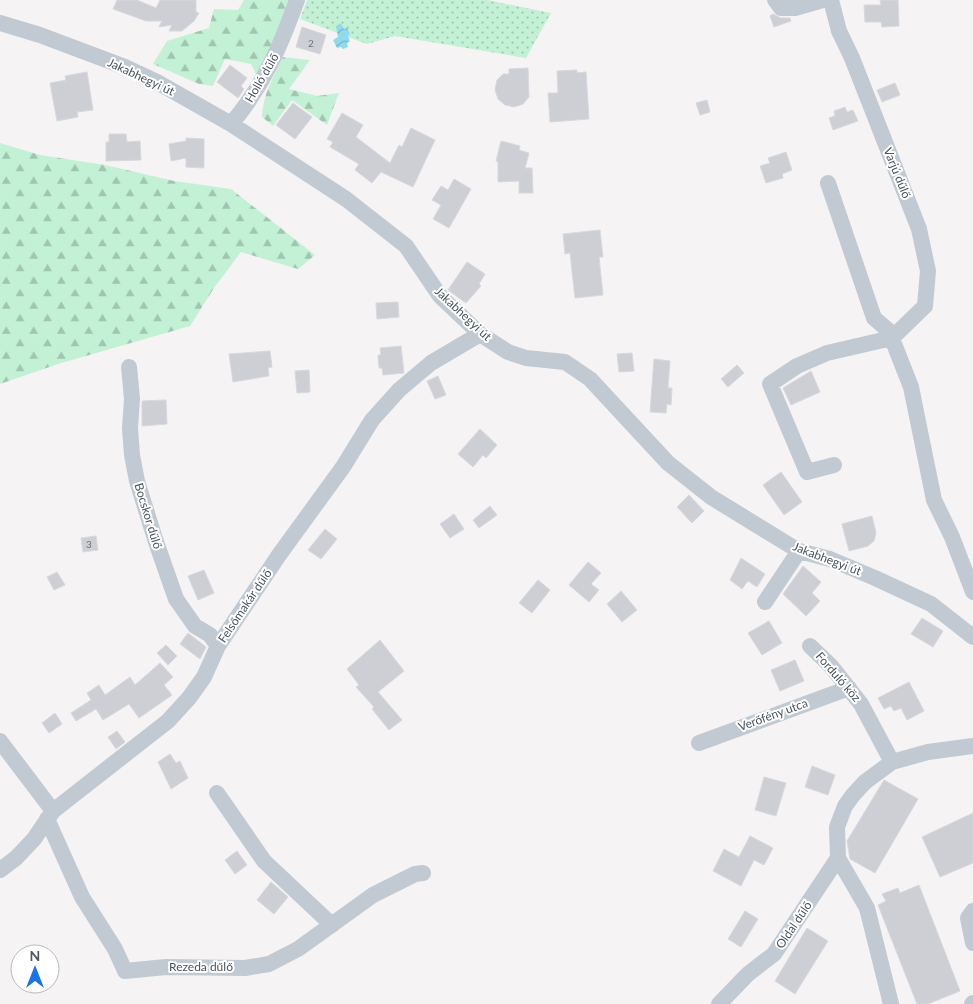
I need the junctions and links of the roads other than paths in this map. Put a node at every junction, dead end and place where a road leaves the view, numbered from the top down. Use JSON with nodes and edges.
{"nodes":[{"id":1,"x":297,"y":0,"type":"edge"},
{"id":2,"x":775,"y":0,"type":"edge"},
{"id":3,"x":823,"y":0,"type":"edge"},
{"id":4,"x":831,"y":0,"type":"edge"},
{"id":5,"x":0,"y":23,"type":"edge"},
{"id":6,"x":231,"y":124,"type":"junction"},
{"id":7,"x":828,"y":183,"type":"dead end"},
{"id":8,"x":480,"y":334,"type":"junction"},
{"id":9,"x":892,"y":338,"type":"junction"},
{"id":10,"x":129,"y":367,"type":"dead end"},
{"id":11,"x":834,"y":465,"type":"dead end"},
{"id":12,"x":800,"y":552,"type":"junction"},
{"id":13,"x":973,"y":592,"type":"edge"},
{"id":14,"x":766,"y":602,"type":"dead end"},
{"id":15,"x":973,"y":637,"type":"edge"},
{"id":16,"x":218,"y":646,"type":"junction"},
{"id":17,"x":810,"y":646,"type":"dead end"},
{"id":18,"x":849,"y":688,"type":"junction"},
{"id":19,"x":0,"y":741,"type":"edge"},
{"id":20,"x":699,"y":743,"type":"dead end"},
{"id":21,"x":973,"y":746,"type":"edge"},
{"id":22,"x":892,"y":762,"type":"junction"},
{"id":23,"x":216,"y":793,"type":"dead end"},
{"id":24,"x":50,"y":815,"type":"junction"},
{"id":25,"x":838,"y":858,"type":"junction"},
{"id":26,"x":0,"y":870,"type":"edge"},
{"id":27,"x":423,"y":873,"type":"dead end"},
{"id":28,"x":973,"y":911,"type":"edge"},
{"id":29,"x":332,"y":925,"type":"junction"},
{"id":30,"x":973,"y":943,"type":"edge"},
{"id":31,"x":719,"y":1004,"type":"edge"},
{"id":32,"x":891,"y":1004,"type":"edge"}],
"edges":[{"from":1,"to":6,"type":"street","name":"Holló dűlő"},
{"from":2,"to":3,"type":"street"},
{"from":4,"to":9,"type":"street","name":"Varjú dűlő"},
{"from":5,"to":6,"type":"street","name":"Jakabhegyi út"},
{"from":6,"to":8,"type":"street","name":"Jakabhegyi út"},
{"from":7,"to":9,"type":"street"},
{"from":8,"to":12,"type":"street","name":"Jakabhegyi út"},
{"from":8,"to":16,"type":"street","name":"Felsőmakár dűlő"},
{"from":9,"to":11,"type":"street"},
{"from":9,"to":13,"type":"street"},
{"from":10,"to":16,"type":"street","name":"Bocskor dűlő"},
{"from":12,"to":14,"type":"street"},
{"from":12,"to":15,"type":"street","name":"Jakabhegyi út"},
{"from":16,"to":24,"type":"street","name":"Felsőmakár dűlő"},
{"from":17,"to":18,"type":"street","name":"Forduló köz"},
{"from":18,"to":20,"type":"street","name":"Verőfény utca"},
{"from":18,"to":22,"type":"street","name":"Forduló köz"},
{"from":19,"to":24,"type":"street"},
{"from":21,"to":22,"type":"street"},
{"from":22,"to":25,"type":"street"},
{"from":23,"to":29,"type":"street"},
{"from":24,"to":26,"type":"street","name":"Felsőmakár dűlő"},
{"from":24,"to":29,"type":"street","name":"Rezeda dűlő"},
{"from":25,"to":31,"type":"street","name":"Oldal dűlő"},
{"from":25,"to":32,"type":"street"},
{"from":27,"to":29,"type":"street","name":"Rezeda dűlő"},
{"from":28,"to":30,"type":"street"}]}
